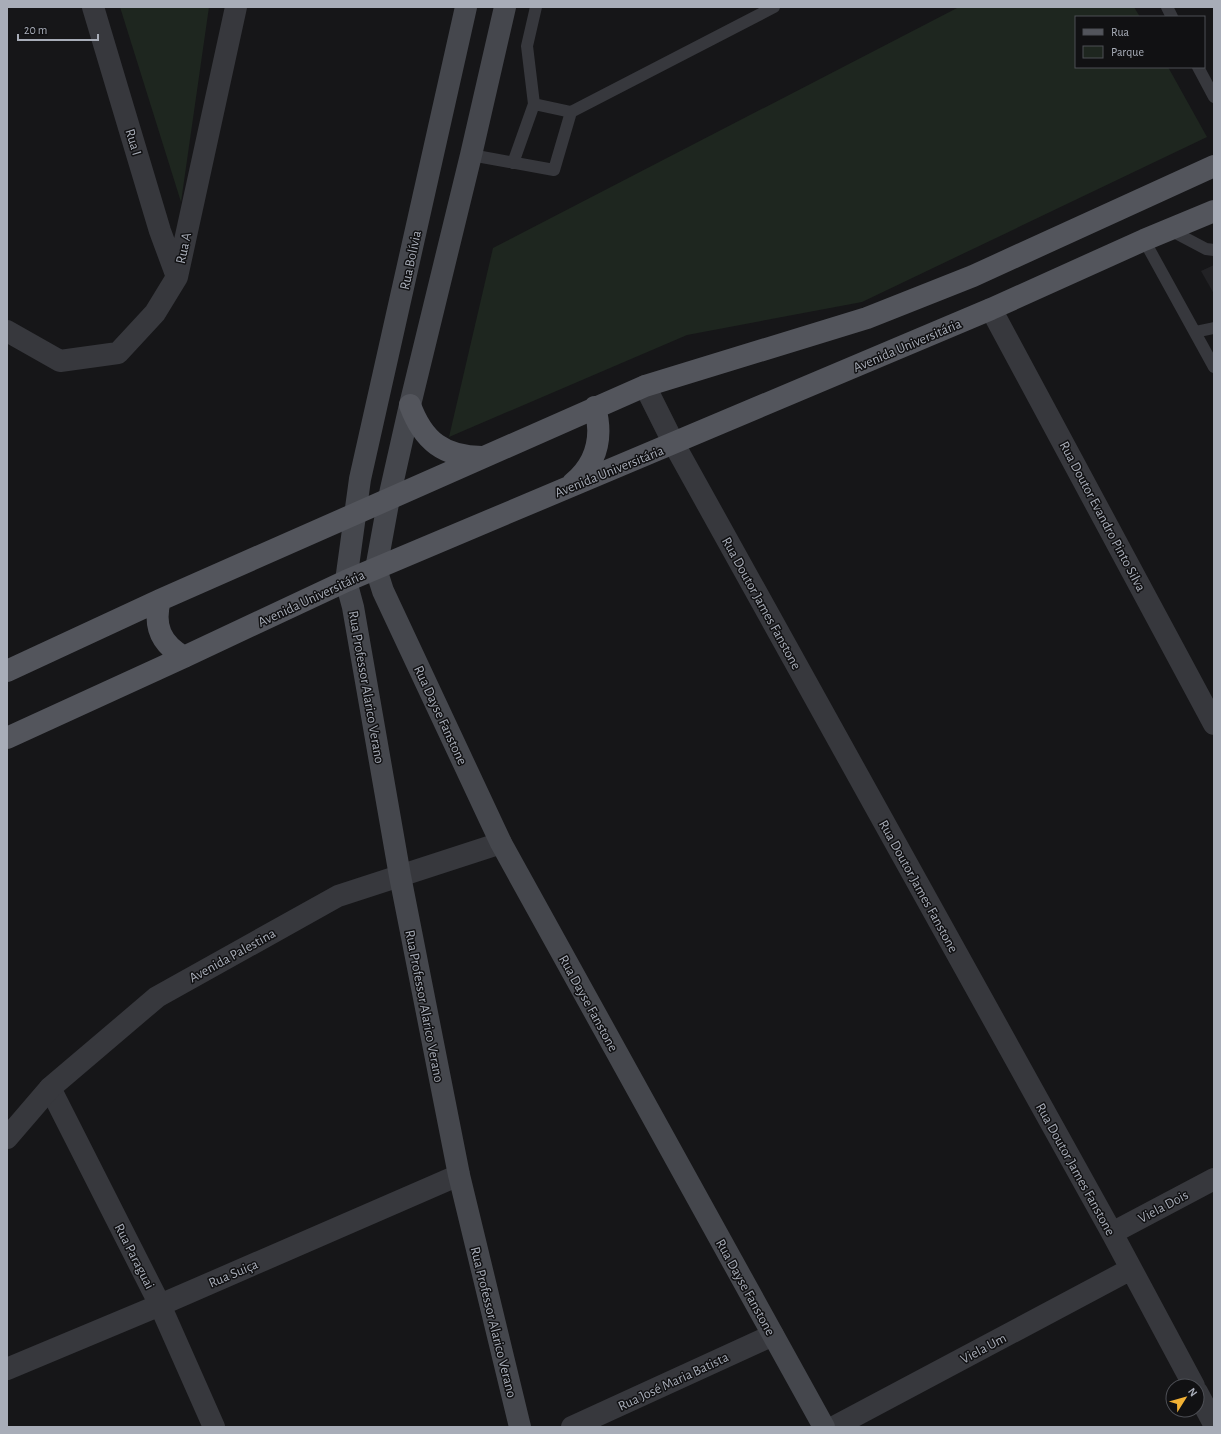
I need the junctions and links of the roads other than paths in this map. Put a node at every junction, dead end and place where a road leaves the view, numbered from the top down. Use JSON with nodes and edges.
{"nodes":[{"id":1,"x":93,"y":7,"type":"edge"},
{"id":2,"x":236,"y":7,"type":"edge"},
{"id":3,"x":466,"y":7,"type":"edge"},
{"id":4,"x":505,"y":7,"type":"edge"},
{"id":5,"x":536,"y":7,"type":"edge"},
{"id":6,"x":774,"y":7,"type":"edge"},
{"id":7,"x":1167,"y":7,"type":"edge"},
{"id":8,"x":1172,"y":16,"type":"edge"},
{"id":9,"x":1199,"y":68,"type":"edge"},
{"id":10,"x":1214,"y":97,"type":"edge"},
{"id":11,"x":534,"y":104,"type":"junction"},
{"id":12,"x":571,"y":112,"type":"junction"},
{"id":13,"x":471,"y":155,"type":"junction"},
{"id":14,"x":513,"y":163,"type":"junction"},
{"id":15,"x":1214,"y":166,"type":"edge"},
{"id":16,"x":1214,"y":211,"type":"edge"},
{"id":17,"x":1170,"y":230,"type":"junction"},
{"id":18,"x":1144,"y":240,"type":"junction"},
{"id":19,"x":1211,"y":248,"type":"edge"},
{"id":20,"x":177,"y":277,"type":"junction"},
{"id":21,"x":991,"y":309,"type":"junction"},
{"id":22,"x":1214,"y":328,"type":"edge"},
{"id":23,"x":7,"y":331,"type":"edge"},
{"id":24,"x":1195,"y":332,"type":"junction"},
{"id":25,"x":1214,"y":367,"type":"edge"},
{"id":26,"x":645,"y":386,"type":"junction"},
{"id":27,"x":410,"y":405,"type":"junction"},
{"id":28,"x":595,"y":407,"type":"junction"},
{"id":29,"x":674,"y":444,"type":"junction"},
{"id":30,"x":482,"y":457,"type":"junction"},
{"id":31,"x":569,"y":486,"type":"junction"},
{"id":32,"x":389,"y":498,"type":"junction"},
{"id":33,"x":355,"y":513,"type":"junction"},
{"id":34,"x":376,"y":569,"type":"junction"},
{"id":35,"x":346,"y":581,"type":"junction"},
{"id":36,"x":160,"y":600,"type":"junction"},
{"id":37,"x":184,"y":657,"type":"junction"},
{"id":38,"x":7,"y":671,"type":"edge"},
{"id":39,"x":1214,"y":724,"type":"edge"},
{"id":40,"x":7,"y":738,"type":"edge"},
{"id":41,"x":500,"y":843,"type":"junction"},
{"id":42,"x":400,"y":876,"type":"junction"},
{"id":43,"x":50,"y":1088,"type":"junction"},
{"id":44,"x":7,"y":1138,"type":"edge"},
{"id":45,"x":459,"y":1175,"type":"junction"},
{"id":46,"x":1214,"y":1179,"type":"edge"},
{"id":47,"x":1112,"y":1233,"type":"junction"},
{"id":48,"x":1131,"y":1268,"type":"junction"},
{"id":49,"x":160,"y":1305,"type":"junction"},
{"id":50,"x":773,"y":1335,"type":"junction"},
{"id":51,"x":7,"y":1369,"type":"edge"},
{"id":52,"x":1190,"y":1378,"type":"edge"},
{"id":53,"x":1205,"y":1407,"type":"edge"},
{"id":54,"x":1214,"y":1424,"type":"edge"},
{"id":55,"x":214,"y":1427,"type":"edge"},
{"id":56,"x":520,"y":1427,"type":"edge"},
{"id":57,"x":572,"y":1427,"type":"edge"},
{"id":58,"x":824,"y":1427,"type":"edge"},
{"id":59,"x":834,"y":1427,"type":"edge"}],
"edges":[{"from":1,"to":20,"type":"street","name":"Rua I"},
{"from":2,"to":20,"type":"street","name":"Rua A"},
{"from":3,"to":33,"type":"main road","name":"Rua Bolívia"},
{"from":4,"to":13,"type":"main road"},
{"from":5,"to":11,"type":"lane"},
{"from":6,"to":12,"type":"lane"},
{"from":7,"to":8,"type":"lane"},
{"from":9,"to":10,"type":"lane"},
{"from":11,"to":12,"type":"lane"},
{"from":11,"to":14,"type":"lane"},
{"from":12,"to":14,"type":"lane"},
{"from":13,"to":14,"type":"lane"},
{"from":13,"to":27,"type":"main road"},
{"from":15,"to":26,"type":"main road"},
{"from":16,"to":17,"type":"main road","name":"Avenida Universitária"},
{"from":17,"to":18,"type":"main road","name":"Avenida Universitária"},
{"from":17,"to":19,"type":"lane"},
{"from":18,"to":21,"type":"main road","name":"Avenida Universitária"},
{"from":18,"to":24,"type":"lane"},
{"from":20,"to":23,"type":"street","name":"Rua A"},
{"from":21,"to":29,"type":"main road","name":"Avenida Universitária"},
{"from":21,"to":39,"type":"street","name":"Rua Doutor Evandro Pinto Silva"},
{"from":22,"to":24,"type":"lane"},
{"from":24,"to":25,"type":"lane"},
{"from":26,"to":28,"type":"main road"},
{"from":26,"to":29,"type":"street","name":"Rua Doutor James Fanstone"},
{"from":27,"to":30,"type":"main road"},
{"from":27,"to":32,"type":"main road"},
{"from":28,"to":30,"type":"main road"},
{"from":28,"to":31,"type":"main road"},
{"from":29,"to":31,"type":"main road","name":"Avenida Universitária"},
{"from":29,"to":47,"type":"street","name":"Rua Doutor James Fanstone"},
{"from":30,"to":32,"type":"main road"},
{"from":31,"to":34,"type":"main road","name":"Avenida Universitária"},
{"from":32,"to":33,"type":"main road"},
{"from":32,"to":34,"type":"main road"},
{"from":33,"to":35,"type":"main road","name":"Rua Bolívia"},
{"from":33,"to":36,"type":"main road"},
{"from":34,"to":35,"type":"main road","name":"Avenida Universitária"},
{"from":34,"to":41,"type":"main road","name":"Rua Dayse Fanstone"},
{"from":35,"to":37,"type":"main road","name":"Avenida Universitária"},
{"from":35,"to":42,"type":"main road","name":"Rua Professor Alarico Verano"},
{"from":36,"to":37,"type":"main road"},
{"from":36,"to":38,"type":"main road"},
{"from":37,"to":40,"type":"main road","name":"Avenida Universitária"},
{"from":41,"to":42,"type":"street","name":"Avenida Palestina"},
{"from":41,"to":50,"type":"main road","name":"Rua Dayse Fanstone"},
{"from":42,"to":43,"type":"street","name":"Avenida Palestina"},
{"from":42,"to":45,"type":"main road","name":"Rua Professor Alarico Verano"},
{"from":43,"to":44,"type":"street","name":"Avenida Palestina"},
{"from":43,"to":49,"type":"street","name":"Rua Paraguai"},
{"from":45,"to":49,"type":"street","name":"Rua Suiça"},
{"from":45,"to":56,"type":"main road","name":"Rua Professor Alarico Verano"},
{"from":46,"to":47,"type":"street","name":"Viela Dois"},
{"from":47,"to":48,"type":"street","name":"Rua Doutor James Fanstone"},
{"from":48,"to":52,"type":"street","name":"Rua Doutor James Fanstone"},
{"from":48,"to":59,"type":"street","name":"Viela Um"},
{"from":49,"to":51,"type":"street","name":"Rua Suiça"},
{"from":49,"to":55,"type":"street","name":"Rua Paraguai"},
{"from":50,"to":57,"type":"street","name":"Rua José Maria Batista"},
{"from":50,"to":58,"type":"main road","name":"Rua Dayse Fanstone"},
{"from":53,"to":54,"type":"street"}]}
